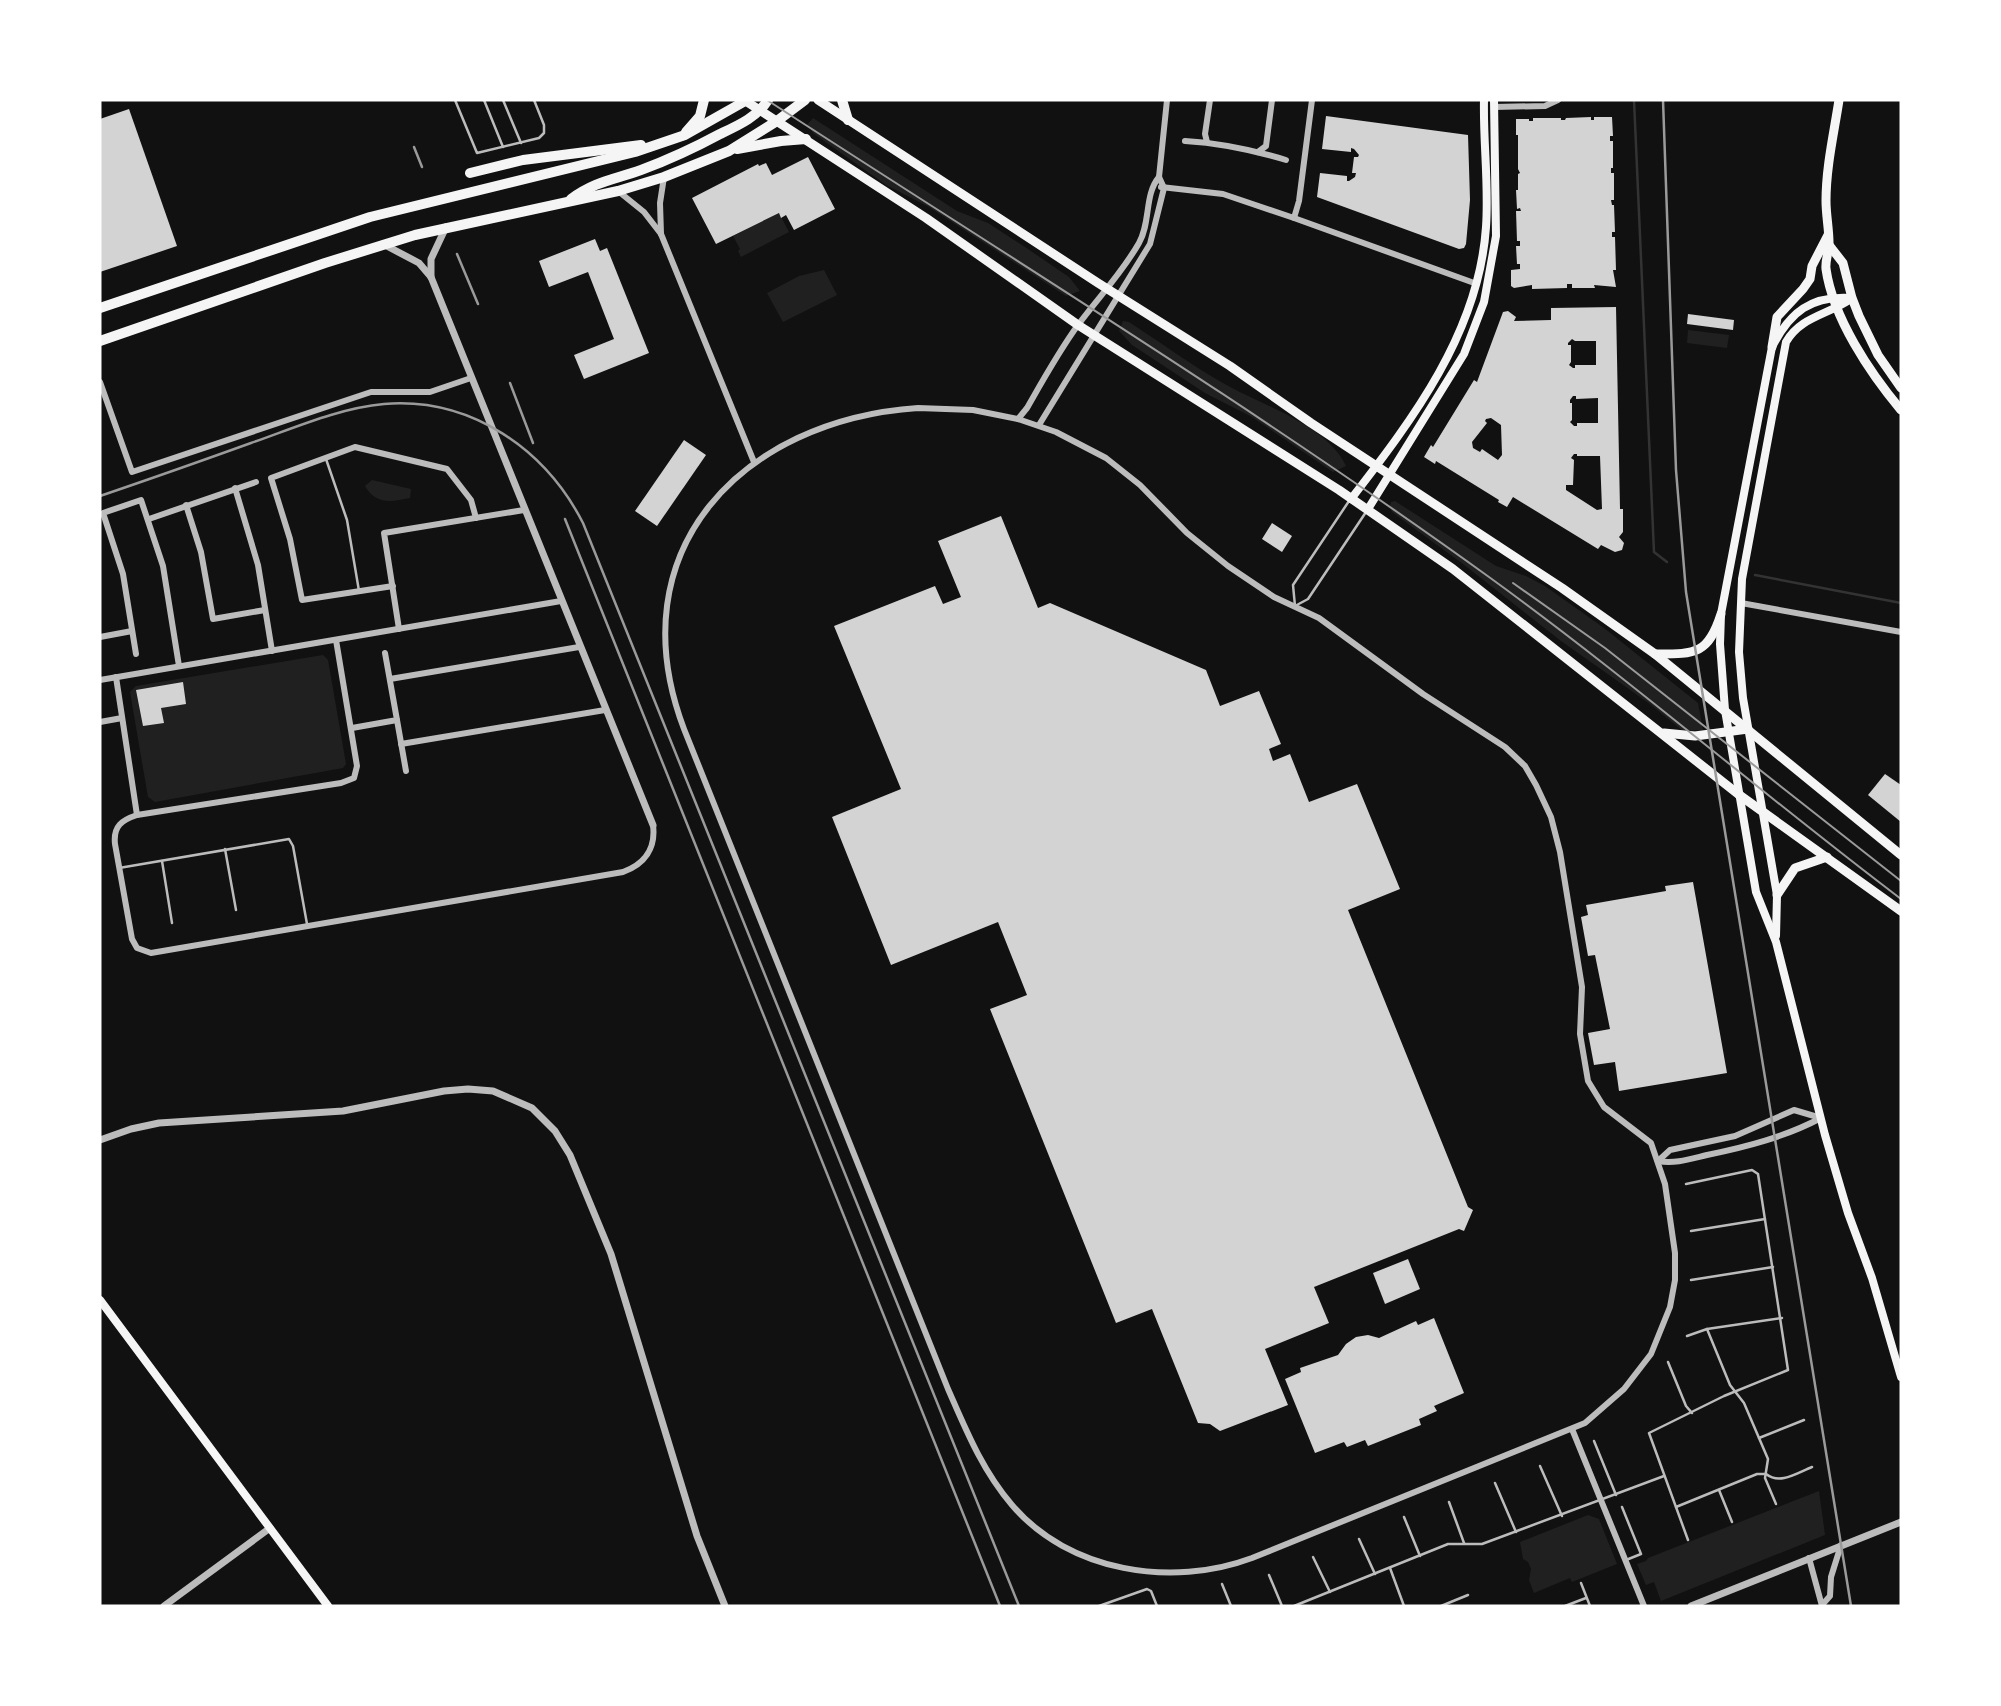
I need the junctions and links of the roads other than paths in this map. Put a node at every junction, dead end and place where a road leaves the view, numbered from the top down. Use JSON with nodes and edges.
{"nodes":[{"id":1,"x":455,"y":100,"type":"edge"},
{"id":2,"x":484,"y":100,"type":"edge"},
{"id":3,"x":503,"y":100,"type":"edge"},
{"id":4,"x":534,"y":100,"type":"edge"},
{"id":5,"x":704,"y":100,"type":"edge"},
{"id":6,"x":746,"y":100,"type":"edge"},
{"id":7,"x":768,"y":100,"type":"edge"},
{"id":8,"x":805,"y":100,"type":"edge"},
{"id":9,"x":818,"y":100,"type":"edge"},
{"id":10,"x":842,"y":100,"type":"edge"},
{"id":11,"x":1167,"y":100,"type":"edge"},
{"id":12,"x":1210,"y":100,"type":"edge"},
{"id":13,"x":1272,"y":100,"type":"edge"},
{"id":14,"x":1312,"y":100,"type":"edge"},
{"id":15,"x":1484,"y":100,"type":"edge"},
{"id":16,"x":1558,"y":100,"type":"edge"},
{"id":17,"x":1839,"y":100,"type":"edge"},
{"id":18,"x":1494,"y":104,"type":"edge"},
{"id":19,"x":761,"y":110,"type":"junction"},
{"id":20,"x":848,"y":120,"type":"junction"},
{"id":21,"x":778,"y":121,"type":"junction"},
{"id":22,"x":685,"y":135,"type":"junction"},
{"id":23,"x":806,"y":139,"type":"junction"},
{"id":24,"x":1185,"y":141,"type":"dead end"},
{"id":25,"x":1208,"y":142,"type":"junction"},
{"id":26,"x":521,"y":143,"type":"junction"},
{"id":27,"x":659,"y":144,"type":"junction"},
{"id":28,"x":503,"y":147,"type":"junction"},
{"id":29,"x":729,"y":150,"type":"junction"},
{"id":30,"x":1258,"y":152,"type":"junction"},
{"id":31,"x":1286,"y":160,"type":"dead end"},
{"id":32,"x":470,"y":173,"type":"dead end"},
{"id":33,"x":664,"y":177,"type":"junction"},
{"id":34,"x":1159,"y":177,"type":"junction"},
{"id":35,"x":1152,"y":186,"type":"junction"},
{"id":36,"x":1164,"y":188,"type":"junction"},
{"id":37,"x":618,"y":191,"type":"junction"},
{"id":38,"x":565,"y":203,"type":"junction"},
{"id":39,"x":1294,"y":218,"type":"junction"},
{"id":40,"x":446,"y":227,"type":"junction"},
{"id":41,"x":661,"y":234,"type":"junction"},
{"id":42,"x":1828,"y":234,"type":"junction"},
{"id":43,"x":383,"y":244,"type":"junction"},
{"id":44,"x":1829,"y":245,"type":"junction"},
{"id":45,"x":430,"y":277,"type":"junction"},
{"id":46,"x":1477,"y":284,"type":"junction"},
{"id":47,"x":1108,"y":290,"type":"junction"},
{"id":48,"x":1118,"y":296,"type":"junction"},
{"id":49,"x":1833,"y":297,"type":"junction"},
{"id":50,"x":1852,"y":298,"type":"junction"},
{"id":51,"x":100,"y":308,"type":"edge"},
{"id":52,"x":1838,"y":308,"type":"junction"},
{"id":53,"x":1078,"y":325,"type":"junction"},
{"id":54,"x":1095,"y":335,"type":"junction"},
{"id":55,"x":100,"y":341,"type":"edge"},
{"id":56,"x":1772,"y":347,"type":"junction"},
{"id":57,"x":471,"y":377,"type":"junction"},
{"id":58,"x":100,"y":382,"type":"edge"},
{"id":59,"x":1901,"y":388,"type":"edge"},
{"id":60,"x":1901,"y":410,"type":"edge"},
{"id":61,"x":1018,"y":419,"type":"junction"},
{"id":62,"x":1040,"y":425,"type":"junction"},
{"id":63,"x":326,"y":458,"type":"junction"},
{"id":64,"x":754,"y":462,"type":"junction"},
{"id":65,"x":1376,"y":466,"type":"junction"},
{"id":66,"x":1389,"y":475,"type":"junction"},
{"id":67,"x":256,"y":482,"type":"dead end"},
{"id":68,"x":235,"y":488,"type":"junction"},
{"id":69,"x":1744,"y":488,"type":"junction"},
{"id":70,"x":1759,"y":490,"type":"junction"},
{"id":71,"x":1351,"y":499,"type":"junction"},
{"id":72,"x":186,"y":505,"type":"junction"},
{"id":73,"x":1368,"y":509,"type":"junction"},
{"id":74,"x":524,"y":510,"type":"junction"},
{"id":75,"x":476,"y":518,"type":"junction"},
{"id":76,"x":149,"y":519,"type":"junction"},
{"id":77,"x":393,"y":586,"type":"junction"},
{"id":78,"x":359,"y":591,"type":"junction"},
{"id":79,"x":561,"y":601,"type":"junction"},
{"id":80,"x":1741,"y":603,"type":"junction"},
{"id":81,"x":1295,"y":606,"type":"junction"},
{"id":82,"x":265,"y":610,"type":"junction"},
{"id":83,"x":1721,"y":614,"type":"junction"},
{"id":84,"x":399,"y":629,"type":"junction"},
{"id":85,"x":132,"y":631,"type":"junction"},
{"id":86,"x":1901,"y":632,"type":"edge"},
{"id":87,"x":100,"y":637,"type":"edge"},
{"id":88,"x":336,"y":640,"type":"junction"},
{"id":89,"x":579,"y":647,"type":"junction"},
{"id":90,"x":272,"y":651,"type":"junction"},
{"id":91,"x":385,"y":653,"type":"dead end"},
{"id":92,"x":136,"y":654,"type":"dead end"},
{"id":93,"x":1656,"y":654,"type":"junction"},
{"id":94,"x":179,"y":666,"type":"junction"},
{"id":95,"x":116,"y":677,"type":"junction"},
{"id":96,"x":390,"y":679,"type":"junction"},
{"id":97,"x":100,"y":680,"type":"edge"},
{"id":98,"x":604,"y":710,"type":"junction"},
{"id":99,"x":1725,"y":710,"type":"junction"},
{"id":100,"x":122,"y":718,"type":"junction"},
{"id":101,"x":397,"y":720,"type":"junction"},
{"id":102,"x":100,"y":722,"type":"edge"},
{"id":103,"x":352,"y":728,"type":"junction"},
{"id":104,"x":1748,"y":729,"type":"junction"},
{"id":105,"x":1728,"y":732,"type":"junction"},
{"id":106,"x":1662,"y":733,"type":"junction"},
{"id":107,"x":401,"y":744,"type":"junction"},
{"id":108,"x":406,"y":771,"type":"dead end"},
{"id":109,"x":1738,"y":794,"type":"junction"},
{"id":110,"x":1763,"y":810,"type":"junction"},
{"id":111,"x":137,"y":815,"type":"junction"},
{"id":112,"x":653,"y":825,"type":"joint"},
{"id":113,"x":225,"y":849,"type":"junction"},
{"id":114,"x":1901,"y":855,"type":"edge"},
{"id":115,"x":1826,"y":857,"type":"junction"},
{"id":116,"x":162,"y":861,"type":"junction"},
{"id":117,"x":120,"y":868,"type":"junction"},
{"id":118,"x":1777,"y":895,"type":"junction"},
{"id":119,"x":236,"y":910,"type":"dead end"},
{"id":120,"x":1901,"y":911,"type":"edge"},
{"id":121,"x":172,"y":923,"type":"dead end"},
{"id":122,"x":307,"y":926,"type":"junction"},
{"id":123,"x":1776,"y":942,"type":"junction"},
{"id":124,"x":1821,"y":1118,"type":"junction"},
{"id":125,"x":100,"y":1140,"type":"edge"},
{"id":126,"x":1658,"y":1161,"type":"junction"},
{"id":127,"x":1686,"y":1184,"type":"dead end"},
{"id":128,"x":1765,"y":1219,"type":"junction"},
{"id":129,"x":1691,"y":1231,"type":"dead end"},
{"id":130,"x":1773,"y":1267,"type":"junction"},
{"id":131,"x":1691,"y":1280,"type":"dead end"},
{"id":132,"x":100,"y":1300,"type":"edge"},
{"id":133,"x":1782,"y":1318,"type":"junction"},
{"id":134,"x":1707,"y":1329,"type":"junction"},
{"id":135,"x":1687,"y":1336,"type":"dead end"},
{"id":136,"x":1668,"y":1362,"type":"dead end"},
{"id":137,"x":1901,"y":1377,"type":"edge"},
{"id":138,"x":1736,"y":1392,"type":"junction"},
{"id":139,"x":1692,"y":1413,"type":"junction"},
{"id":140,"x":1804,"y":1420,"type":"dead end"},
{"id":141,"x":1572,"y":1429,"type":"junction"},
{"id":142,"x":1759,"y":1438,"type":"junction"},
{"id":143,"x":1594,"y":1441,"type":"dead end"},
{"id":144,"x":1540,"y":1466,"type":"dead end"},
{"id":145,"x":1812,"y":1467,"type":"dead end"},
{"id":146,"x":1766,"y":1474,"type":"junction"},
{"id":147,"x":1664,"y":1476,"type":"junction"},
{"id":148,"x":1495,"y":1483,"type":"dead end"},
{"id":149,"x":1719,"y":1490,"type":"junction"},
{"id":150,"x":1616,"y":1495,"type":"junction"},
{"id":151,"x":1600,"y":1501,"type":"junction"},
{"id":152,"x":1449,"y":1502,"type":"dead end"},
{"id":153,"x":1776,"y":1504,"type":"dead end"},
{"id":154,"x":1622,"y":1507,"type":"dead end"},
{"id":155,"x":1676,"y":1507,"type":"junction"},
{"id":156,"x":1562,"y":1516,"type":"junction"},
{"id":157,"x":1404,"y":1517,"type":"dead end"},
{"id":158,"x":1732,"y":1522,"type":"dead end"},
{"id":159,"x":1901,"y":1522,"type":"edge"},
{"id":160,"x":270,"y":1528,"type":"junction"},
{"id":161,"x":1516,"y":1532,"type":"junction"},
{"id":162,"x":1359,"y":1539,"type":"dead end"},
{"id":163,"x":1688,"y":1540,"type":"dead end"},
{"id":164,"x":1464,"y":1543,"type":"junction"},
{"id":165,"x":1841,"y":1545,"type":"junction"},
{"id":166,"x":1420,"y":1556,"type":"junction"},
{"id":167,"x":1313,"y":1557,"type":"dead end"},
{"id":168,"x":1809,"y":1558,"type":"junction"},
{"id":169,"x":1626,"y":1560,"type":"junction"},
{"id":170,"x":1390,"y":1568,"type":"junction"},
{"id":171,"x":1375,"y":1574,"type":"junction"},
{"id":172,"x":1269,"y":1575,"type":"dead end"},
{"id":173,"x":1581,"y":1583,"type":"dead end"},
{"id":174,"x":1222,"y":1584,"type":"dead end"},
{"id":175,"x":1330,"y":1592,"type":"junction"},
{"id":176,"x":1468,"y":1595,"type":"dead end"},
{"id":177,"x":1586,"y":1598,"type":"junction"},
{"id":178,"x":164,"y":1606,"type":"edge"},
{"id":179,"x":328,"y":1606,"type":"edge"},
{"id":180,"x":725,"y":1606,"type":"edge"},
{"id":181,"x":1099,"y":1606,"type":"edge"},
{"id":182,"x":1157,"y":1606,"type":"edge"},
{"id":183,"x":1231,"y":1606,"type":"edge"},
{"id":184,"x":1282,"y":1606,"type":"edge"},
{"id":185,"x":1294,"y":1606,"type":"edge"},
{"id":186,"x":1404,"y":1606,"type":"edge"},
{"id":187,"x":1441,"y":1606,"type":"edge"},
{"id":188,"x":1565,"y":1606,"type":"edge"},
{"id":189,"x":1590,"y":1606,"type":"edge"},
{"id":190,"x":1644,"y":1606,"type":"edge"},
{"id":191,"x":1691,"y":1606,"type":"edge"},
{"id":192,"x":1822,"y":1606,"type":"edge"}],
"edges":[{"from":1,"to":28,"type":"lane"},
{"from":2,"to":28,"type":"lane"},
{"from":3,"to":26,"type":"lane"},
{"from":4,"to":26,"type":"lane"},
{"from":5,"to":22,"type":"highway"},
{"from":6,"to":19,"type":"main road"},
{"from":6,"to":22,"type":"highway"},
{"from":7,"to":19,"type":"highway"},
{"from":8,"to":21,"type":"highway"},
{"from":9,"to":20,"type":"main road"},
{"from":10,"to":20,"type":"highway"},
{"from":11,"to":34,"type":"street"},
{"from":12,"to":25,"type":"street"},
{"from":13,"to":30,"type":"street"},
{"from":14,"to":39,"type":"street"},
{"from":15,"to":46,"type":"main road"},
{"from":16,"to":18,"type":"street"},
{"from":17,"to":42,"type":"main road"},
{"from":18,"to":66,"type":"main road"},
{"from":19,"to":21,"type":"main road"},
{"from":19,"to":38,"type":"highway"},
{"from":20,"to":47,"type":"main road"},
{"from":21,"to":23,"type":"main road"},
{"from":21,"to":29,"type":"highway"},
{"from":22,"to":27,"type":"highway"},
{"from":23,"to":29,"type":"highway"},
{"from":23,"to":53,"type":"main road"},
{"from":24,"to":25,"type":"street"},
{"from":25,"to":30,"type":"street"},
{"from":26,"to":28,"type":"lane"},
{"from":27,"to":32,"type":"highway"},
{"from":27,"to":51,"type":"highway"},
{"from":29,"to":33,"type":"highway"},
{"from":30,"to":31,"type":"street"},
{"from":33,"to":37,"type":"highway"},
{"from":33,"to":41,"type":"street"},
{"from":34,"to":35,"type":"street"},
{"from":34,"to":36,"type":"street"},
{"from":35,"to":36,"type":"street"},
{"from":35,"to":47,"type":"street"},
{"from":36,"to":39,"type":"street"},
{"from":36,"to":48,"type":"street"},
{"from":37,"to":38,"type":"highway"},
{"from":37,"to":41,"type":"street"},
{"from":38,"to":40,"type":"highway"},
{"from":39,"to":46,"type":"street"},
{"from":40,"to":43,"type":"highway"},
{"from":40,"to":45,"type":"street"},
{"from":41,"to":64,"type":"street"},
{"from":42,"to":44,"type":"main road"},
{"from":42,"to":56,"type":"main road"},
{"from":43,"to":45,"type":"street"},
{"from":43,"to":55,"type":"highway"},
{"from":44,"to":49,"type":"main road"},
{"from":44,"to":50,"type":"main road"},
{"from":45,"to":57,"type":"street"},
{"from":46,"to":65,"type":"main road"},
{"from":47,"to":48,"type":"main road"},
{"from":47,"to":53,"type":"street"},
{"from":48,"to":54,"type":"street"},
{"from":48,"to":65,"type":"main road"},
{"from":49,"to":50,"type":"main road"},
{"from":49,"to":52,"type":"main road"},
{"from":49,"to":56,"type":"main road"},
{"from":50,"to":52,"type":"main road"},
{"from":50,"to":59,"type":"main road"},
{"from":52,"to":60,"type":"main road"},
{"from":52,"to":70,"type":"main road"},
{"from":53,"to":54,"type":"main road"},
{"from":53,"to":61,"type":"street"},
{"from":54,"to":62,"type":"street"},
{"from":54,"to":71,"type":"main road"},
{"from":56,"to":69,"type":"main road"},
{"from":57,"to":58,"type":"street"},
{"from":57,"to":74,"type":"street"},
{"from":61,"to":62,"type":"street"},
{"from":61,"to":64,"type":"street"},
{"from":62,"to":81,"type":"street"},
{"from":63,"to":75,"type":"street"},
{"from":63,"to":78,"type":"lane"},
{"from":63,"to":78,"type":"street"},
{"from":64,"to":141,"type":"street"},
{"from":65,"to":66,"type":"main road"},
{"from":65,"to":71,"type":"main road"},
{"from":66,"to":73,"type":"main road"},
{"from":66,"to":93,"type":"main road"},
{"from":67,"to":68,"type":"street"},
{"from":68,"to":72,"type":"street"},
{"from":68,"to":82,"type":"street"},
{"from":69,"to":70,"type":"main road"},
{"from":69,"to":83,"type":"main road"},
{"from":70,"to":80,"type":"main road"},
{"from":71,"to":73,"type":"main road"},
{"from":71,"to":81,"type":"lane"},
{"from":72,"to":76,"type":"street"},
{"from":72,"to":82,"type":"street"},
{"from":73,"to":81,"type":"lane"},
{"from":73,"to":106,"type":"main road"},
{"from":74,"to":75,"type":"street"},
{"from":74,"to":79,"type":"street"},
{"from":75,"to":77,"type":"street"},
{"from":76,"to":85,"type":"street"},
{"from":76,"to":94,"type":"street"},
{"from":77,"to":78,"type":"street"},
{"from":77,"to":84,"type":"street"},
{"from":79,"to":84,"type":"street"},
{"from":79,"to":89,"type":"street"},
{"from":80,"to":86,"type":"street"},
{"from":80,"to":104,"type":"main road"},
{"from":81,"to":126,"type":"street"},
{"from":82,"to":90,"type":"street"},
{"from":83,"to":93,"type":"main road"},
{"from":83,"to":99,"type":"main road"},
{"from":84,"to":88,"type":"street"},
{"from":85,"to":87,"type":"street"},
{"from":85,"to":92,"type":"street"},
{"from":88,"to":90,"type":"street"},
{"from":88,"to":103,"type":"street"},
{"from":89,"to":96,"type":"street"},
{"from":89,"to":98,"type":"street"},
{"from":90,"to":94,"type":"street"},
{"from":91,"to":96,"type":"street"},
{"from":93,"to":99,"type":"main road"},
{"from":94,"to":95,"type":"street"},
{"from":95,"to":97,"type":"street"},
{"from":95,"to":100,"type":"street"},
{"from":96,"to":101,"type":"street"},
{"from":98,"to":107,"type":"street"},
{"from":98,"to":112,"type":"street"},
{"from":99,"to":104,"type":"main road"},
{"from":99,"to":105,"type":"main road"},
{"from":100,"to":102,"type":"street"},
{"from":100,"to":111,"type":"street"},
{"from":101,"to":103,"type":"street"},
{"from":101,"to":107,"type":"street"},
{"from":103,"to":111,"type":"street"},
{"from":104,"to":105,"type":"main road"},
{"from":104,"to":110,"type":"main road"},
{"from":104,"to":114,"type":"main road"},
{"from":105,"to":106,"type":"main road"},
{"from":105,"to":109,"type":"main road"},
{"from":106,"to":109,"type":"main road"},
{"from":107,"to":108,"type":"street"},
{"from":109,"to":110,"type":"main road"},
{"from":109,"to":123,"type":"main road"},
{"from":110,"to":115,"type":"main road"},
{"from":110,"to":118,"type":"main road"},
{"from":111,"to":117,"type":"street"},
{"from":112,"to":122,"type":"street"},
{"from":113,"to":116,"type":"lane"},
{"from":113,"to":119,"type":"lane"},
{"from":113,"to":122,"type":"lane"},
{"from":115,"to":118,"type":"main road"},
{"from":115,"to":120,"type":"main road"},
{"from":116,"to":117,"type":"lane"},
{"from":116,"to":121,"type":"lane"},
{"from":117,"to":122,"type":"street"},
{"from":118,"to":123,"type":"main road"},
{"from":123,"to":124,"type":"main road"},
{"from":124,"to":126,"type":"street"},
{"from":124,"to":126,"type":"street"},
{"from":124,"to":137,"type":"main road"},
{"from":125,"to":180,"type":"street"},
{"from":126,"to":141,"type":"street"},
{"from":127,"to":128,"type":"lane"},
{"from":128,"to":129,"type":"lane"},
{"from":128,"to":130,"type":"lane"},
{"from":130,"to":131,"type":"lane"},
{"from":130,"to":133,"type":"lane"},
{"from":132,"to":160,"type":"main road"},
{"from":133,"to":134,"type":"lane"},
{"from":133,"to":138,"type":"lane"},
{"from":134,"to":135,"type":"lane"},
{"from":134,"to":138,"type":"lane"},
{"from":136,"to":139,"type":"lane"},
{"from":138,"to":139,"type":"lane"},
{"from":138,"to":142,"type":"lane"},
{"from":139,"to":147,"type":"lane"},
{"from":140,"to":142,"type":"lane"},
{"from":141,"to":151,"type":"street"},
{"from":142,"to":146,"type":"lane"},
{"from":143,"to":150,"type":"lane"},
{"from":144,"to":156,"type":"lane"},
{"from":145,"to":146,"type":"lane"},
{"from":146,"to":149,"type":"lane"},
{"from":146,"to":153,"type":"lane"},
{"from":147,"to":150,"type":"lane"},
{"from":147,"to":155,"type":"lane"},
{"from":148,"to":161,"type":"lane"},
{"from":149,"to":155,"type":"lane"},
{"from":149,"to":158,"type":"lane"},
{"from":150,"to":151,"type":"lane"},
{"from":151,"to":156,"type":"lane"},
{"from":151,"to":169,"type":"street"},
{"from":152,"to":164,"type":"lane"},
{"from":154,"to":169,"type":"lane"},
{"from":155,"to":163,"type":"lane"},
{"from":156,"to":161,"type":"lane"},
{"from":157,"to":166,"type":"lane"},
{"from":159,"to":165,"type":"street"},
{"from":160,"to":178,"type":"street"},
{"from":160,"to":179,"type":"main road"},
{"from":161,"to":164,"type":"lane"},
{"from":162,"to":171,"type":"lane"},
{"from":164,"to":166,"type":"lane"},
{"from":165,"to":168,"type":"street"},
{"from":165,"to":192,"type":"street"},
{"from":166,"to":170,"type":"lane"},
{"from":167,"to":175,"type":"lane"},
{"from":168,"to":191,"type":"street"},
{"from":168,"to":192,"type":"street"},
{"from":169,"to":190,"type":"street"},
{"from":170,"to":171,"type":"lane"},
{"from":170,"to":186,"type":"lane"},
{"from":171,"to":175,"type":"lane"},
{"from":172,"to":184,"type":"lane"},
{"from":173,"to":177,"type":"lane"},
{"from":174,"to":183,"type":"lane"},
{"from":175,"to":185,"type":"lane"},
{"from":176,"to":187,"type":"lane"},
{"from":177,"to":188,"type":"lane"},
{"from":177,"to":189,"type":"lane"},
{"from":181,"to":182,"type":"lane"}]}
